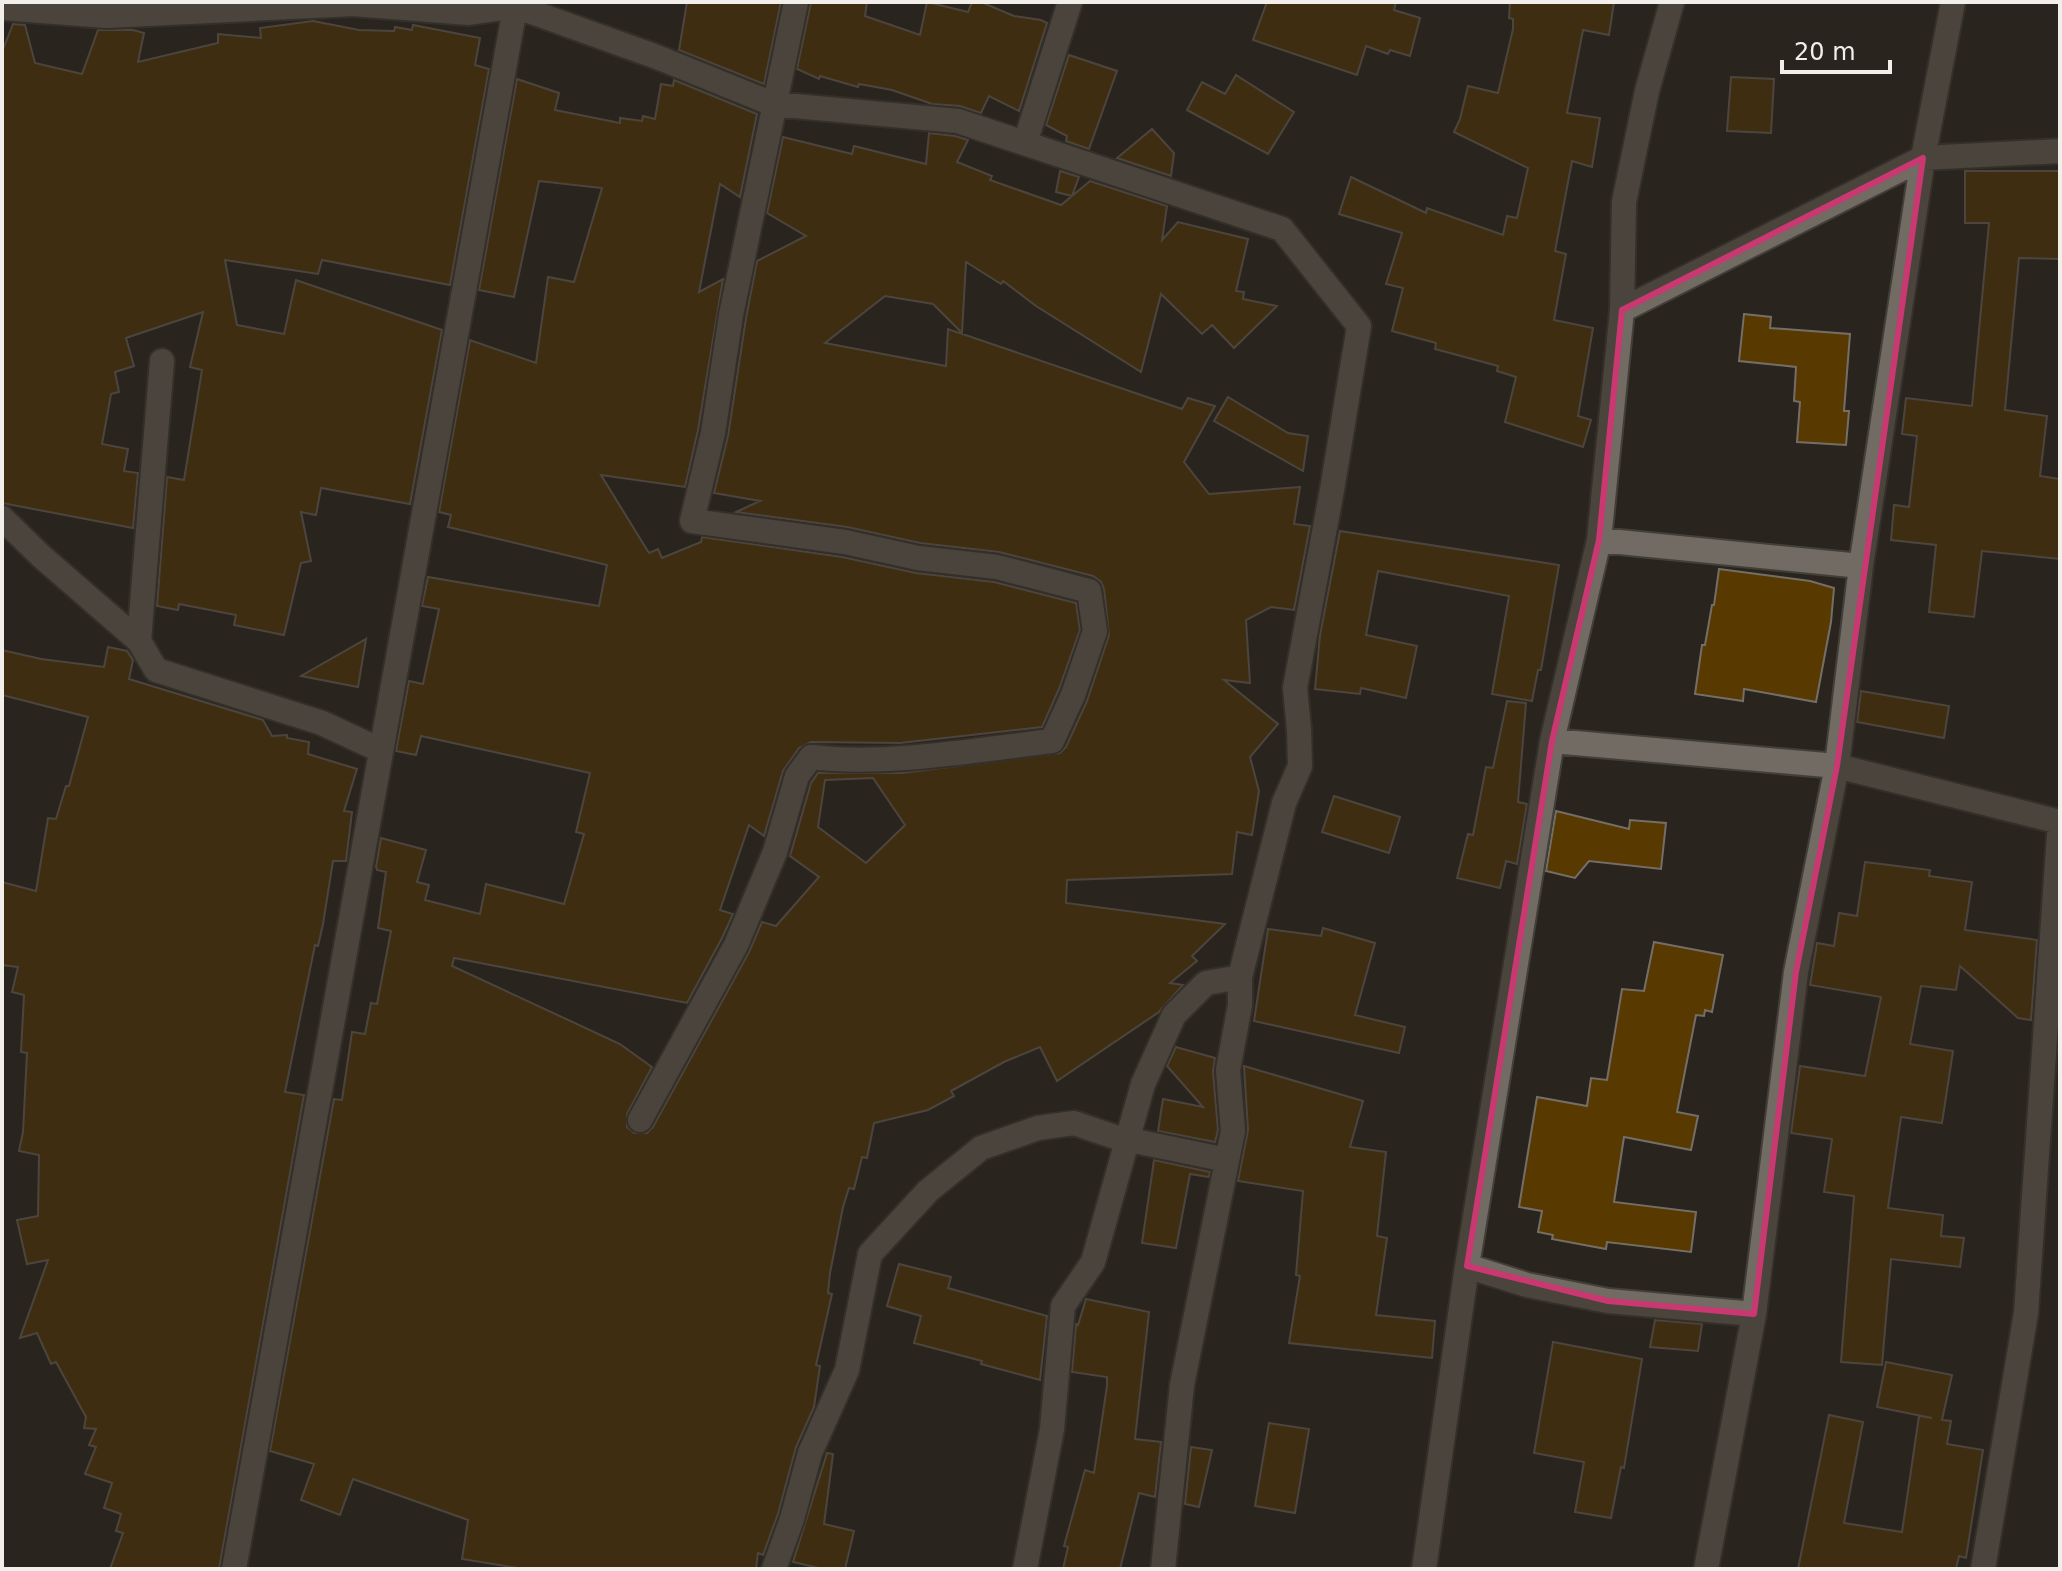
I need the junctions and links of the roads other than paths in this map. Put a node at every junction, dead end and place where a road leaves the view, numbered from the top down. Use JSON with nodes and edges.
{"nodes":[{"id":1,"x":796,"y":2,"type":"edge"},
{"id":2,"x":1070,"y":2,"type":"edge"},
{"id":3,"x":1672,"y":2,"type":"edge"},
{"id":4,"x":1953,"y":2,"type":"edge"},
{"id":5,"x":516,"y":4,"type":"edge"},
{"id":6,"x":2,"y":8,"type":"edge"},
{"id":7,"x":773,"y":104,"type":"junction"},
{"id":8,"x":1025,"y":143,"type":"junction"},
{"id":9,"x":2060,"y":151,"type":"edge"},
{"id":10,"x":1923,"y":158,"type":"junction"},
{"id":11,"x":1622,"y":310,"type":"junction"},
{"id":12,"x":162,"y":361,"type":"dead end"},
{"id":13,"x":2,"y":518,"type":"edge"},
{"id":14,"x":1599,"y":540,"type":"junction"},
{"id":15,"x":1861,"y":566,"type":"junction"},
{"id":16,"x":139,"y":641,"type":"junction"},
{"id":17,"x":1552,"y":741,"type":"junction"},
{"id":18,"x":380,"y":750,"type":"junction"},
{"id":19,"x":1837,"y":766,"type":"junction"},
{"id":20,"x":2060,"y":822,"type":"edge"},
{"id":21,"x":1240,"y":977,"type":"junction"},
{"id":22,"x":640,"y":1120,"type":"dead end"},
{"id":23,"x":1127,"y":1140,"type":"junction"},
{"id":24,"x":1227,"y":1160,"type":"junction"},
{"id":25,"x":1467,"y":1266,"type":"junction"},
{"id":26,"x":1754,"y":1314,"type":"junction"},
{"id":27,"x":234,"y":1569,"type":"edge"},
{"id":28,"x":774,"y":1569,"type":"edge"},
{"id":29,"x":1025,"y":1569,"type":"edge"},
{"id":30,"x":1163,"y":1569,"type":"edge"},
{"id":31,"x":1424,"y":1569,"type":"edge"},
{"id":32,"x":1706,"y":1569,"type":"edge"},
{"id":33,"x":1983,"y":1569,"type":"edge"}],
"edges":[{"from":1,"to":7,"type":"street"},
{"from":2,"to":8,"type":"street"},
{"from":3,"to":11,"type":"street"},
{"from":4,"to":10,"type":"street"},
{"from":5,"to":6,"type":"street"},
{"from":5,"to":7,"type":"street"},
{"from":5,"to":18,"type":"street"},
{"from":7,"to":8,"type":"street"},
{"from":7,"to":22,"type":"street"},
{"from":8,"to":21,"type":"street"},
{"from":9,"to":10,"type":"street"},
{"from":10,"to":11,"type":"street"},
{"from":10,"to":15,"type":"street"},
{"from":11,"to":14,"type":"street"},
{"from":12,"to":16,"type":"street"},
{"from":13,"to":16,"type":"street"},
{"from":14,"to":15,"type":"street"},
{"from":14,"to":17,"type":"street"},
{"from":15,"to":19,"type":"street"},
{"from":16,"to":18,"type":"street"},
{"from":17,"to":19,"type":"street"},
{"from":17,"to":25,"type":"street"},
{"from":18,"to":27,"type":"street"},
{"from":19,"to":20,"type":"street"},
{"from":19,"to":26,"type":"street"},
{"from":20,"to":33,"type":"street"},
{"from":21,"to":23,"type":"street"},
{"from":21,"to":24,"type":"street"},
{"from":23,"to":24,"type":"street"},
{"from":23,"to":28,"type":"street"},
{"from":23,"to":29,"type":"street"},
{"from":24,"to":30,"type":"street"},
{"from":25,"to":26,"type":"street"},
{"from":25,"to":31,"type":"street"},
{"from":26,"to":32,"type":"street"}]}
